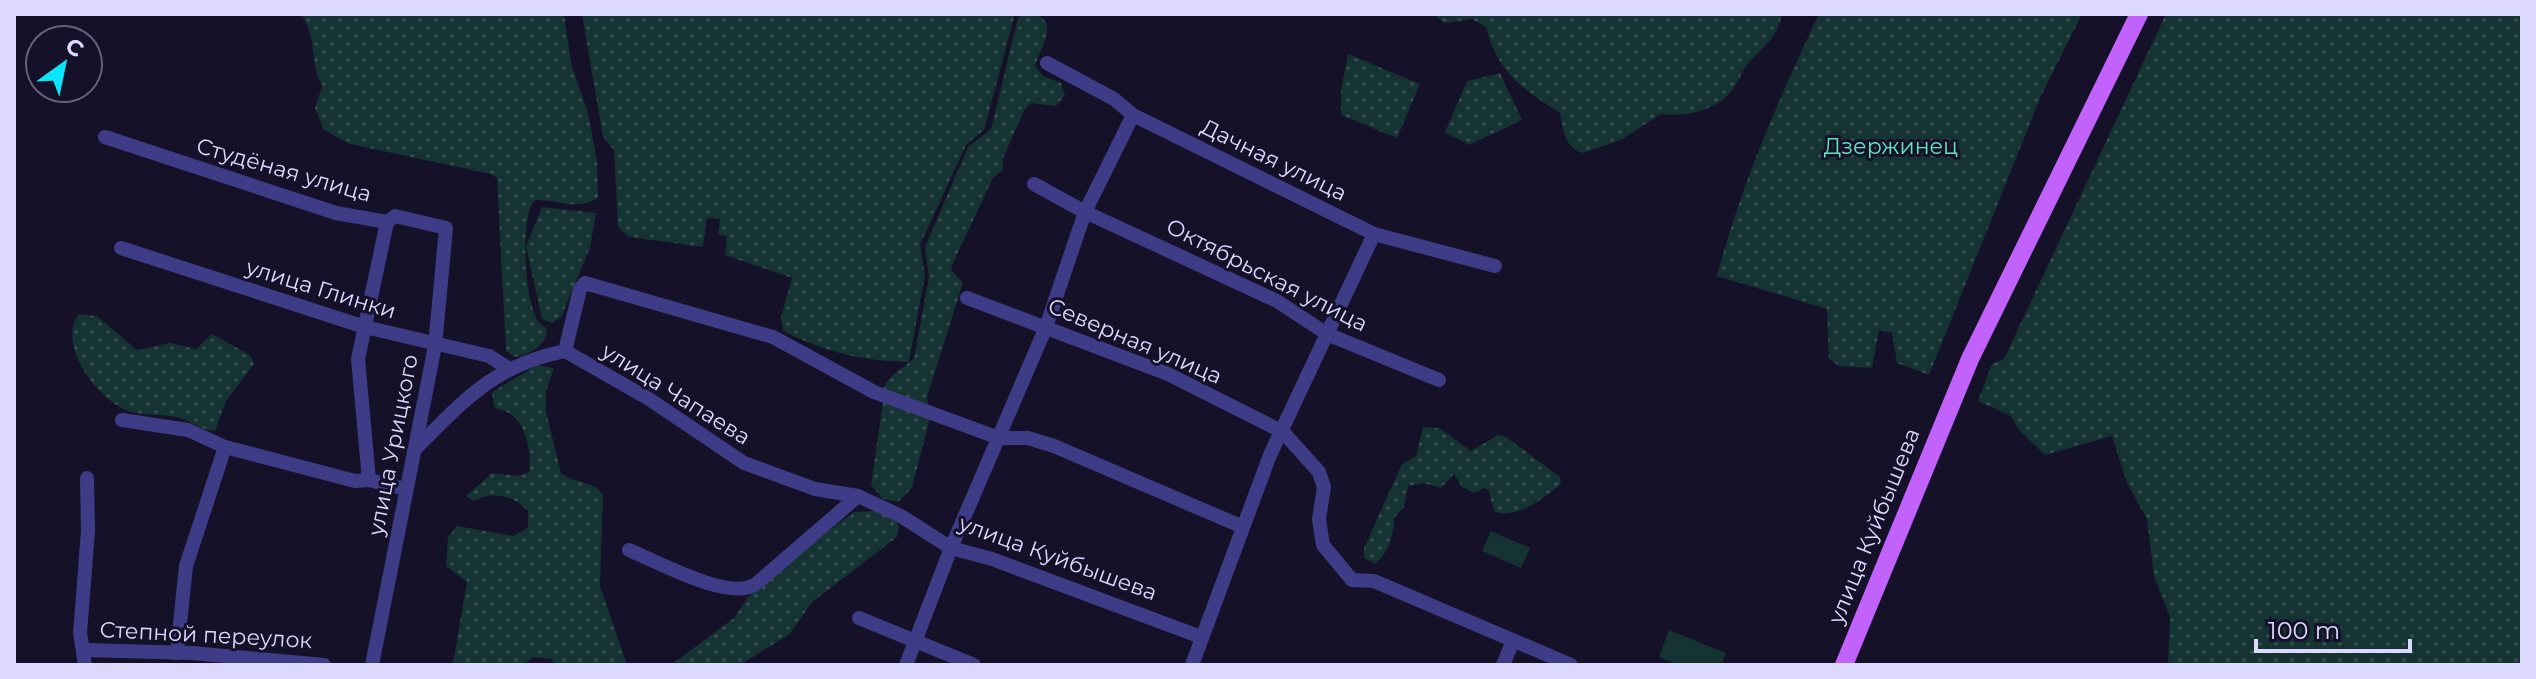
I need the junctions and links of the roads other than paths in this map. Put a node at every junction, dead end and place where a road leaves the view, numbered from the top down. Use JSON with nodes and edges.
{"nodes":[{"id":1,"x":2139,"y":14,"type":"edge"},
{"id":2,"x":1047,"y":63,"type":"dead end"},
{"id":3,"x":1133,"y":115,"type":"junction"},
{"id":4,"x":105,"y":137,"type":"dead end"},
{"id":5,"x":1034,"y":184,"type":"dead end"},
{"id":6,"x":1085,"y":212,"type":"junction"},
{"id":7,"x":387,"y":222,"type":"junction"},
{"id":8,"x":447,"y":232,"type":"joint"},
{"id":9,"x":1374,"y":234,"type":"junction"},
{"id":10,"x":121,"y":248,"type":"dead end"},
{"id":11,"x":1495,"y":266,"type":"dead end"},
{"id":12,"x":967,"y":298,"type":"dead end"},
{"id":13,"x":365,"y":327,"type":"junction"},
{"id":14,"x":1046,"y":327,"type":"junction"},
{"id":15,"x":1327,"y":334,"type":"junction"},
{"id":16,"x":435,"y":346,"type":"junction"},
{"id":17,"x":565,"y":351,"type":"junction"},
{"id":18,"x":508,"y":368,"type":"junction"},
{"id":19,"x":1439,"y":380,"type":"dead end"},
{"id":20,"x":122,"y":420,"type":"dead end"},
{"id":21,"x":1283,"y":432,"type":"junction"},
{"id":22,"x":999,"y":438,"type":"junction"},
{"id":23,"x":225,"y":447,"type":"junction"},
{"id":24,"x":414,"y":450,"type":"junction"},
{"id":25,"x":87,"y":478,"type":"dead end"},
{"id":26,"x":369,"y":480,"type":"junction"},
{"id":27,"x":406,"y":489,"type":"junction"},
{"id":28,"x":858,"y":496,"type":"junction"},
{"id":29,"x":1243,"y":527,"type":"junction"},
{"id":30,"x":951,"y":548,"type":"junction"},
{"id":31,"x":629,"y":550,"type":"dead end"},
{"id":32,"x":859,"y":618,"type":"dead end"},
{"id":33,"x":1201,"y":637,"type":"junction"},
{"id":34,"x":1513,"y":641,"type":"junction"},
{"id":35,"x":914,"y":644,"type":"junction"},
{"id":36,"x":177,"y":653,"type":"junction"},
{"id":37,"x":85,"y":658,"type":"edge"},
{"id":38,"x":324,"y":665,"type":"edge"},
{"id":39,"x":372,"y":665,"type":"edge"},
{"id":40,"x":906,"y":665,"type":"edge"},
{"id":41,"x":974,"y":665,"type":"edge"},
{"id":42,"x":1192,"y":665,"type":"edge"},
{"id":43,"x":1503,"y":665,"type":"edge"},
{"id":44,"x":1571,"y":665,"type":"edge"},
{"id":45,"x":1844,"y":665,"type":"edge"}],
"edges":[{"from":1,"to":45,"type":"main road","name":"улица Куйбышева"},
{"from":2,"to":3,"type":"street","name":"Дачная улица"},
{"from":3,"to":6,"type":"street"},
{"from":3,"to":9,"type":"street","name":"Дачная улица"},
{"from":4,"to":7,"type":"street","name":"Студёная улица"},
{"from":5,"to":6,"type":"street","name":"Октябрьская улица"},
{"from":6,"to":14,"type":"street"},
{"from":6,"to":15,"type":"street","name":"Октябрьская улица"},
{"from":7,"to":8,"type":"street","name":"Студёная улица"},
{"from":7,"to":13,"type":"street"},
{"from":8,"to":16,"type":"street","name":"улица Урицкого"},
{"from":9,"to":11,"type":"street","name":"Дачная улица"},
{"from":9,"to":15,"type":"street"},
{"from":10,"to":13,"type":"street","name":"улица Глинки"},
{"from":12,"to":14,"type":"street","name":"Северная улица"},
{"from":13,"to":16,"type":"street","name":"улица Глинки"},
{"from":13,"to":26,"type":"street"},
{"from":14,"to":21,"type":"street","name":"Северная улица"},
{"from":14,"to":22,"type":"street"},
{"from":15,"to":19,"type":"street","name":"Октябрьская улица"},
{"from":15,"to":21,"type":"street"},
{"from":16,"to":18,"type":"street","name":"улица Глинки"},
{"from":16,"to":24,"type":"street","name":"улица Урицкого"},
{"from":17,"to":18,"type":"street"},
{"from":17,"to":22,"type":"street"},
{"from":17,"to":28,"type":"street","name":"улица Чапаева"},
{"from":18,"to":24,"type":"street"},
{"from":20,"to":23,"type":"street"},
{"from":21,"to":29,"type":"street"},
{"from":21,"to":34,"type":"street"},
{"from":22,"to":29,"type":"street"},
{"from":22,"to":30,"type":"street"},
{"from":23,"to":26,"type":"street"},
{"from":23,"to":36,"type":"street"},
{"from":24,"to":27,"type":"street","name":"улица Урицкого"},
{"from":25,"to":37,"type":"street"},
{"from":26,"to":27,"type":"street"},
{"from":27,"to":39,"type":"street","name":"улица Урицкого"},
{"from":28,"to":30,"type":"street","name":"улица Куйбышева"},
{"from":28,"to":31,"type":"street"},
{"from":29,"to":33,"type":"street"},
{"from":30,"to":33,"type":"street","name":"улица Куйбышева"},
{"from":30,"to":35,"type":"street"},
{"from":32,"to":35,"type":"street"},
{"from":33,"to":42,"type":"street"},
{"from":34,"to":43,"type":"street"},
{"from":34,"to":44,"type":"street"},
{"from":35,"to":40,"type":"street"},
{"from":35,"to":41,"type":"street"},
{"from":36,"to":37,"type":"street","name":"Степной переулок"},
{"from":36,"to":38,"type":"street","name":"Степной переулок"}]}
